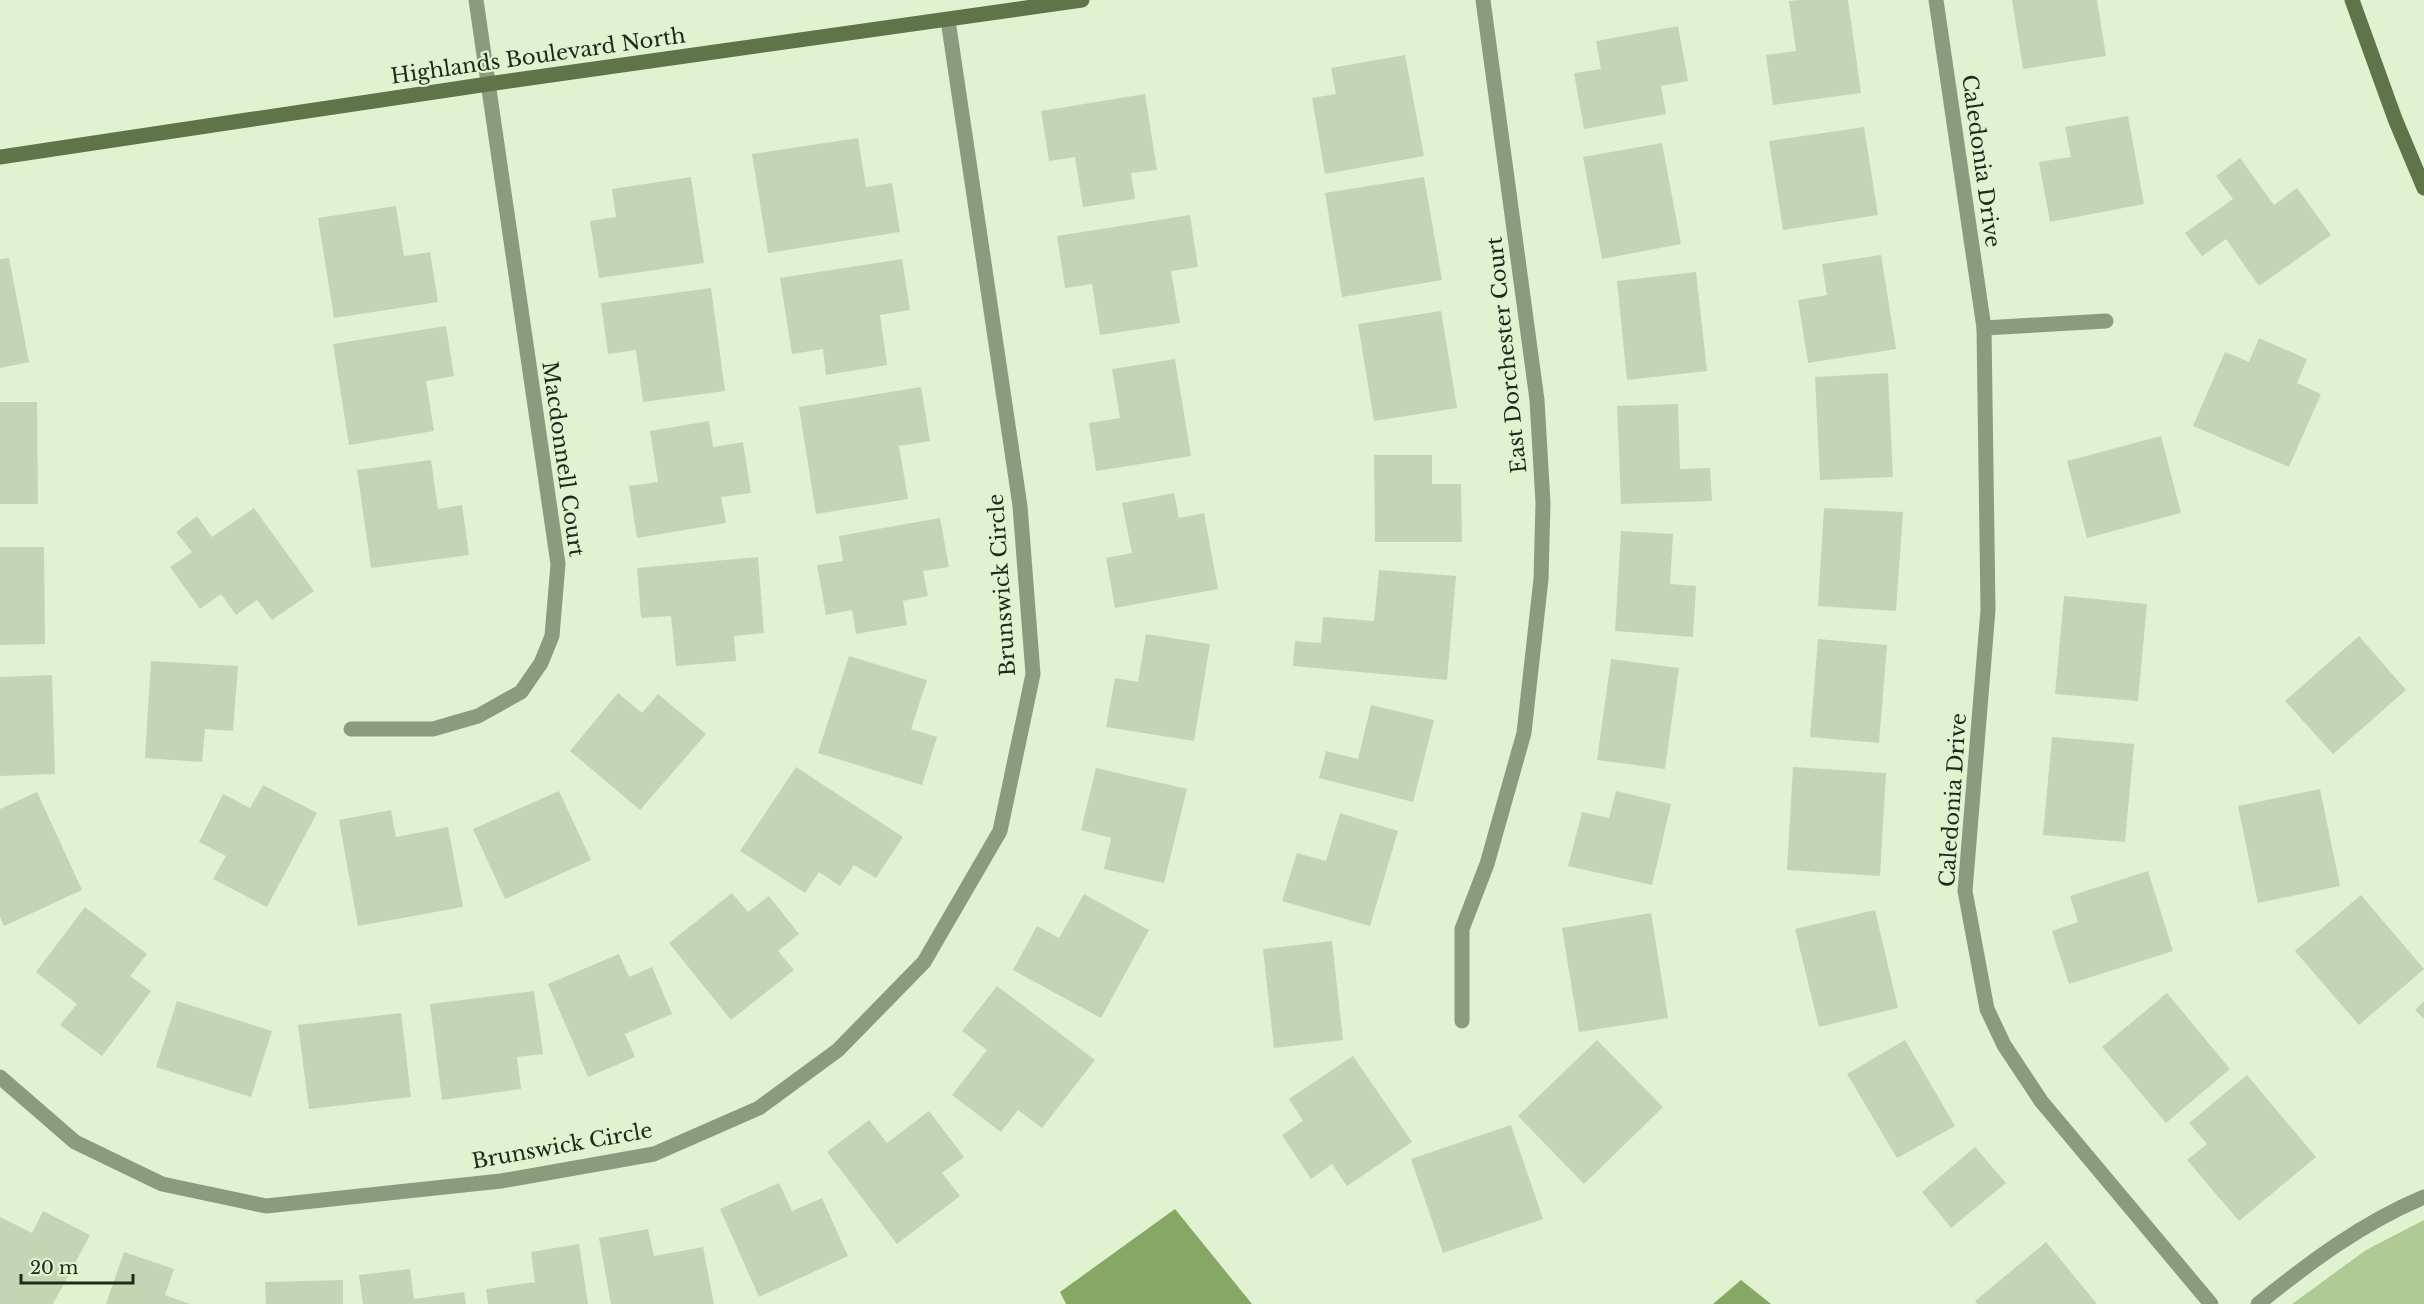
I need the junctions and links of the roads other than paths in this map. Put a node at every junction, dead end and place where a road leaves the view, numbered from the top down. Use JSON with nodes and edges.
{"nodes":[{"id":1,"x":476,"y":0,"type":"edge"},
{"id":2,"x":1082,"y":0,"type":"edge"},
{"id":3,"x":1483,"y":0,"type":"edge"},
{"id":4,"x":1936,"y":0,"type":"edge"},
{"id":5,"x":2352,"y":0,"type":"edge"},
{"id":6,"x":948,"y":20,"type":"junction"},
{"id":7,"x":488,"y":84,"type":"junction"},
{"id":8,"x":0,"y":157,"type":"edge"},
{"id":9,"x":2424,"y":188,"type":"edge"},
{"id":10,"x":2106,"y":321,"type":"dead end"},
{"id":11,"x":1984,"y":328,"type":"junction"},
{"id":12,"x":351,"y":729,"type":"dead end"},
{"id":13,"x":1462,"y":1021,"type":"dead end"},
{"id":14,"x":0,"y":1077,"type":"edge"},
{"id":15,"x":2424,"y":1197,"type":"edge"},
{"id":16,"x":2211,"y":1304,"type":"edge"},
{"id":17,"x":2258,"y":1304,"type":"edge"}],
"edges":[{"from":1,"to":7,"type":"street","name":"Macdonnell Court"},
{"from":2,"to":6,"type":"street","name":"Highlands Boulevard North"},
{"from":3,"to":13,"type":"street","name":"East Dorchester Court"},
{"from":4,"to":11,"type":"street","name":"Caledonia Drive"},
{"from":5,"to":9,"type":"street"},
{"from":6,"to":7,"type":"street","name":"Highlands Boulevard North"},
{"from":6,"to":14,"type":"street","name":"Brunswick Circle"},
{"from":7,"to":8,"type":"street","name":"Highlands Boulevard North"},
{"from":7,"to":12,"type":"street","name":"Macdonnell Court"},
{"from":10,"to":11,"type":"street"},
{"from":11,"to":16,"type":"street","name":"Caledonia Drive"},
{"from":15,"to":17,"type":"street"}]}
